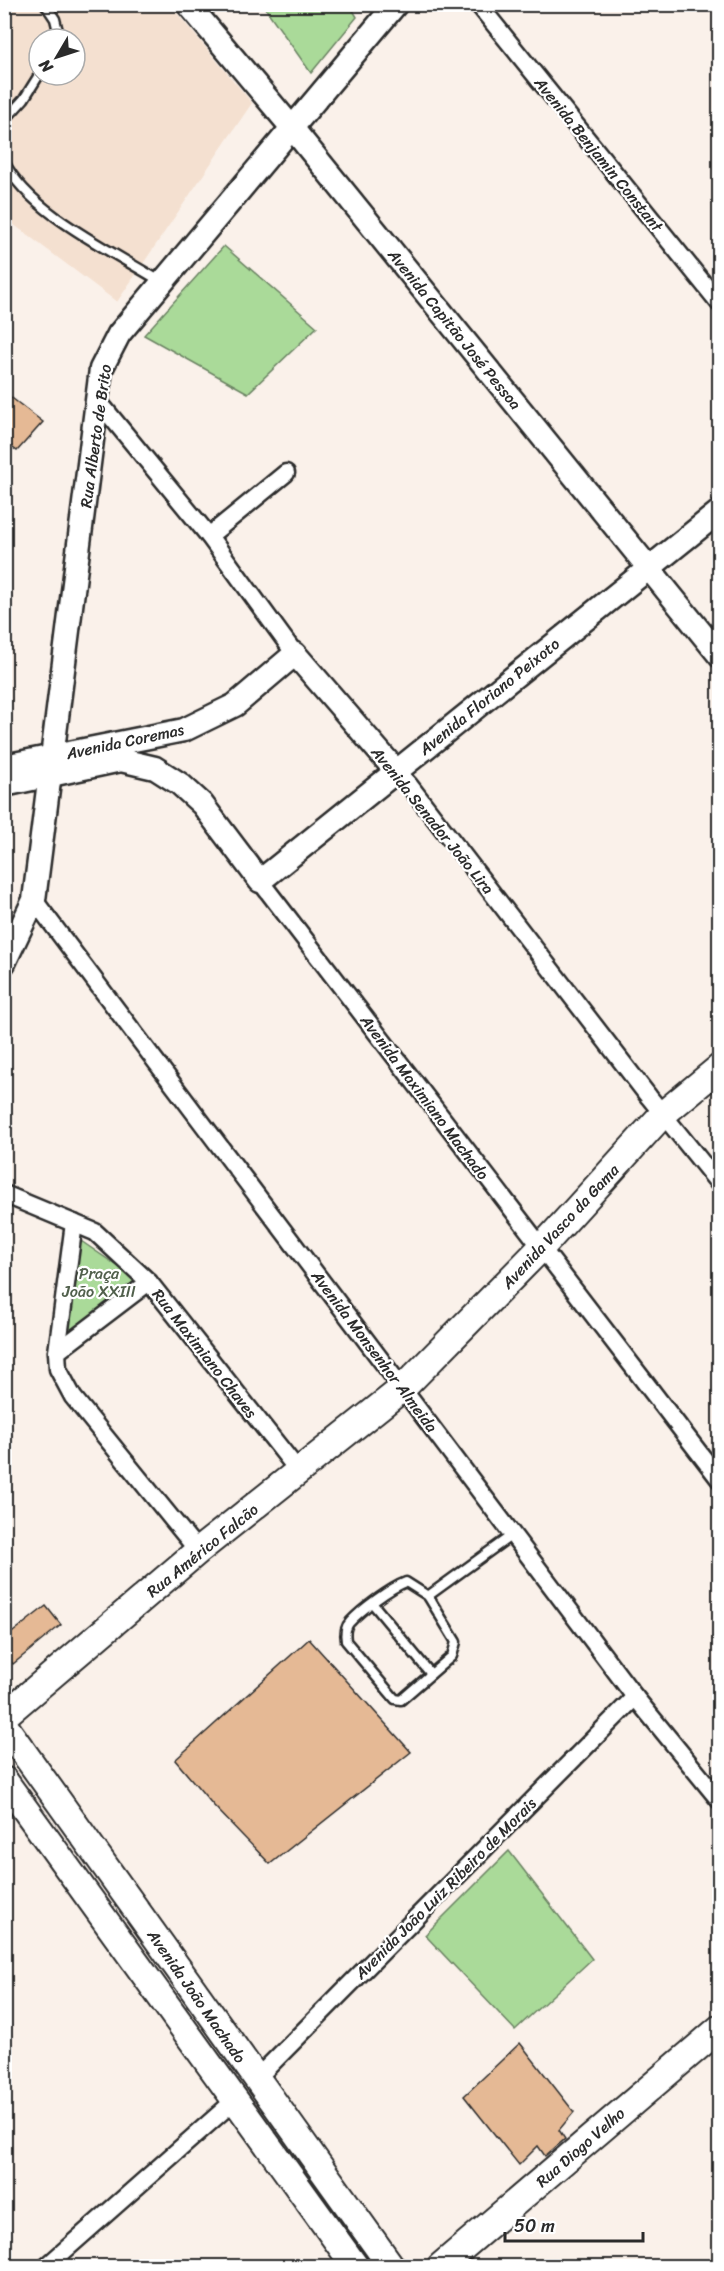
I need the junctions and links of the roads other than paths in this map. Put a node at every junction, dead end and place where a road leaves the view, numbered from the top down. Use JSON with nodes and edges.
{"nodes":[{"id":1,"x":45,"y":4,"type":"edge"},
{"id":2,"x":188,"y":4,"type":"edge"},
{"id":3,"x":396,"y":4,"type":"edge"},
{"id":4,"x":478,"y":4,"type":"edge"},
{"id":5,"x":57,"y":27,"type":"edge"},
{"id":6,"x":32,"y":87,"type":"edge"},
{"id":7,"x":4,"y":121,"type":"edge"},
{"id":8,"x":293,"y":129,"type":"junction"},
{"id":9,"x":4,"y":161,"type":"edge"},
{"id":10,"x":163,"y":283,"type":"junction"},
{"id":11,"x":720,"y":304,"type":"edge"},
{"id":12,"x":99,"y":402,"type":"junction"},
{"id":13,"x":286,"y":473,"type":"dead end"},
{"id":14,"x":720,"y":511,"type":"edge"},
{"id":15,"x":209,"y":536,"type":"junction"},
{"id":16,"x":648,"y":569,"type":"junction"},
{"id":17,"x":295,"y":654,"type":"junction"},
{"id":18,"x":720,"y":656,"type":"edge"},
{"id":19,"x":102,"y":763,"type":"joint"},
{"id":20,"x":4,"y":766,"type":"edge"},
{"id":21,"x":50,"y":766,"type":"junction"},
{"id":22,"x":396,"y":771,"type":"junction"},
{"id":23,"x":4,"y":785,"type":"edge"},
{"id":24,"x":260,"y":881,"type":"junction"},
{"id":25,"x":34,"y":900,"type":"junction"},
{"id":26,"x":4,"y":963,"type":"edge"},
{"id":27,"x":720,"y":1067,"type":"edge"},
{"id":28,"x":662,"y":1115,"type":"junction"},
{"id":29,"x":720,"y":1185,"type":"edge"},
{"id":30,"x":4,"y":1194,"type":"edge"},
{"id":31,"x":74,"y":1223,"type":"junction"},
{"id":32,"x":541,"y":1248,"type":"junction"},
{"id":33,"x":149,"y":1282,"type":"junction"},
{"id":34,"x":57,"y":1352,"type":"junction"},
{"id":35,"x":403,"y":1388,"type":"junction"},
{"id":36,"x":300,"y":1473,"type":"junction"},
{"id":37,"x":720,"y":1480,"type":"edge"},
{"id":38,"x":512,"y":1534,"type":"junction"},
{"id":39,"x":198,"y":1551,"type":"junction"},
{"id":40,"x":428,"y":1596,"type":"junction"},
{"id":41,"x":373,"y":1604,"type":"junction"},
{"id":42,"x":431,"y":1674,"type":"junction"},
{"id":43,"x":634,"y":1697,"type":"junction"},
{"id":44,"x":4,"y":1716,"type":"edge"},
{"id":45,"x":4,"y":1725,"type":"edge"},
{"id":46,"x":4,"y":1780,"type":"edge"},
{"id":47,"x":720,"y":1801,"type":"edge"},
{"id":48,"x":720,"y":2028,"type":"edge"},
{"id":49,"x":256,"y":2079,"type":"junction"},
{"id":50,"x":234,"y":2101,"type":"junction"},
{"id":51,"x":46,"y":2266,"type":"edge"},
{"id":52,"x":355,"y":2266,"type":"edge"},
{"id":53,"x":391,"y":2266,"type":"edge"},
{"id":54,"x":441,"y":2266,"type":"edge"}],
"edges":[{"from":1,"to":5,"type":"lane"},
{"from":2,"to":8,"type":"street","name":"Avenida Capitão José Pessoa"},
{"from":3,"to":8,"type":"street","name":"Rua Alberto de Brito"},
{"from":4,"to":11,"type":"street","name":"Avenida Benjamin Constant"},
{"from":6,"to":7,"type":"lane"},
{"from":8,"to":10,"type":"street","name":"Rua Alberto de Brito"},
{"from":8,"to":16,"type":"street","name":"Avenida Capitão José Pessoa"},
{"from":9,"to":10,"type":"lane"},
{"from":10,"to":12,"type":"street","name":"Rua Alberto de Brito"},
{"from":12,"to":15,"type":"street","name":"Avenida Senador João Lira"},
{"from":12,"to":21,"type":"street","name":"Rua Alberto de Brito"},
{"from":13,"to":15,"type":"street"},
{"from":14,"to":16,"type":"street","name":"Avenida Floriano Peixoto"},
{"from":15,"to":17,"type":"street","name":"Avenida Senador João Lira"},
{"from":16,"to":18,"type":"street","name":"Avenida Capitão José Pessoa"},
{"from":16,"to":22,"type":"street","name":"Avenida Floriano Peixoto"},
{"from":17,"to":21,"type":"street","name":"Avenida Coremas"},
{"from":17,"to":22,"type":"street","name":"Avenida Senador João Lira"},
{"from":19,"to":21,"type":"street","name":"Avenida Coremas"},
{"from":19,"to":24,"type":"street","name":"Avenida Maximiano Machado"},
{"from":20,"to":21,"type":"street","name":"Avenida Coremas"},
{"from":21,"to":23,"type":"street","name":"Avenida Coremas"},
{"from":21,"to":25,"type":"street","name":"Rua Alberto de Brito"},
{"from":22,"to":24,"type":"street","name":"Avenida Floriano Peixoto"},
{"from":22,"to":28,"type":"street","name":"Avenida Senador João Lira"},
{"from":24,"to":32,"type":"street","name":"Avenida Maximiano Machado"},
{"from":25,"to":26,"type":"street","name":"Rua Alberto de Brito"},
{"from":25,"to":35,"type":"street","name":"Avenida Monsenhor Almeida"},
{"from":27,"to":28,"type":"main road","name":"Avenida Vasco da Gama"},
{"from":28,"to":29,"type":"street","name":"Avenida Senador João Lira"},
{"from":28,"to":32,"type":"main road","name":"Avenida Vasco da Gama"},
{"from":30,"to":31,"type":"street","name":"Rua Maximiano Chaves"},
{"from":31,"to":33,"type":"street","name":"Rua Maximiano Chaves"},
{"from":31,"to":34,"type":"street"},
{"from":32,"to":35,"type":"main road","name":"Avenida Vasco da Gama"},
{"from":32,"to":37,"type":"street","name":"Avenida Maximiano Machado"},
{"from":33,"to":34,"type":"street"},
{"from":33,"to":36,"type":"street","name":"Rua Maximiano Chaves"},
{"from":34,"to":39,"type":"street"},
{"from":35,"to":36,"type":"main road","name":"Rua Américo Falcão"},
{"from":35,"to":38,"type":"street","name":"Avenida Monsenhor Almeida"},
{"from":36,"to":39,"type":"main road","name":"Rua Américo Falcão"},
{"from":38,"to":40,"type":"lane"},
{"from":38,"to":43,"type":"street","name":"Avenida Monsenhor Almeida"},
{"from":39,"to":44,"type":"main road","name":"Rua Américo Falcão"},
{"from":40,"to":41,"type":"lane"},
{"from":40,"to":42,"type":"lane"},
{"from":41,"to":42,"type":"lane"},
{"from":41,"to":42,"type":"lane"},
{"from":43,"to":47,"type":"street","name":"Avenida Monsenhor Almeida"},
{"from":43,"to":49,"type":"street","name":"Avenida João Luiz Ribeiro de Morais"},
{"from":45,"to":49,"type":"main road","name":"Avenida João Machado"},
{"from":46,"to":50,"type":"main road","name":"Avenida João Machado"},
{"from":48,"to":54,"type":"main road","name":"Rua Diogo Velho"},
{"from":49,"to":53,"type":"main road","name":"Avenida João Machado"},
{"from":50,"to":51,"type":"street"},
{"from":50,"to":52,"type":"main road","name":"Avenida João Machado"}]}
